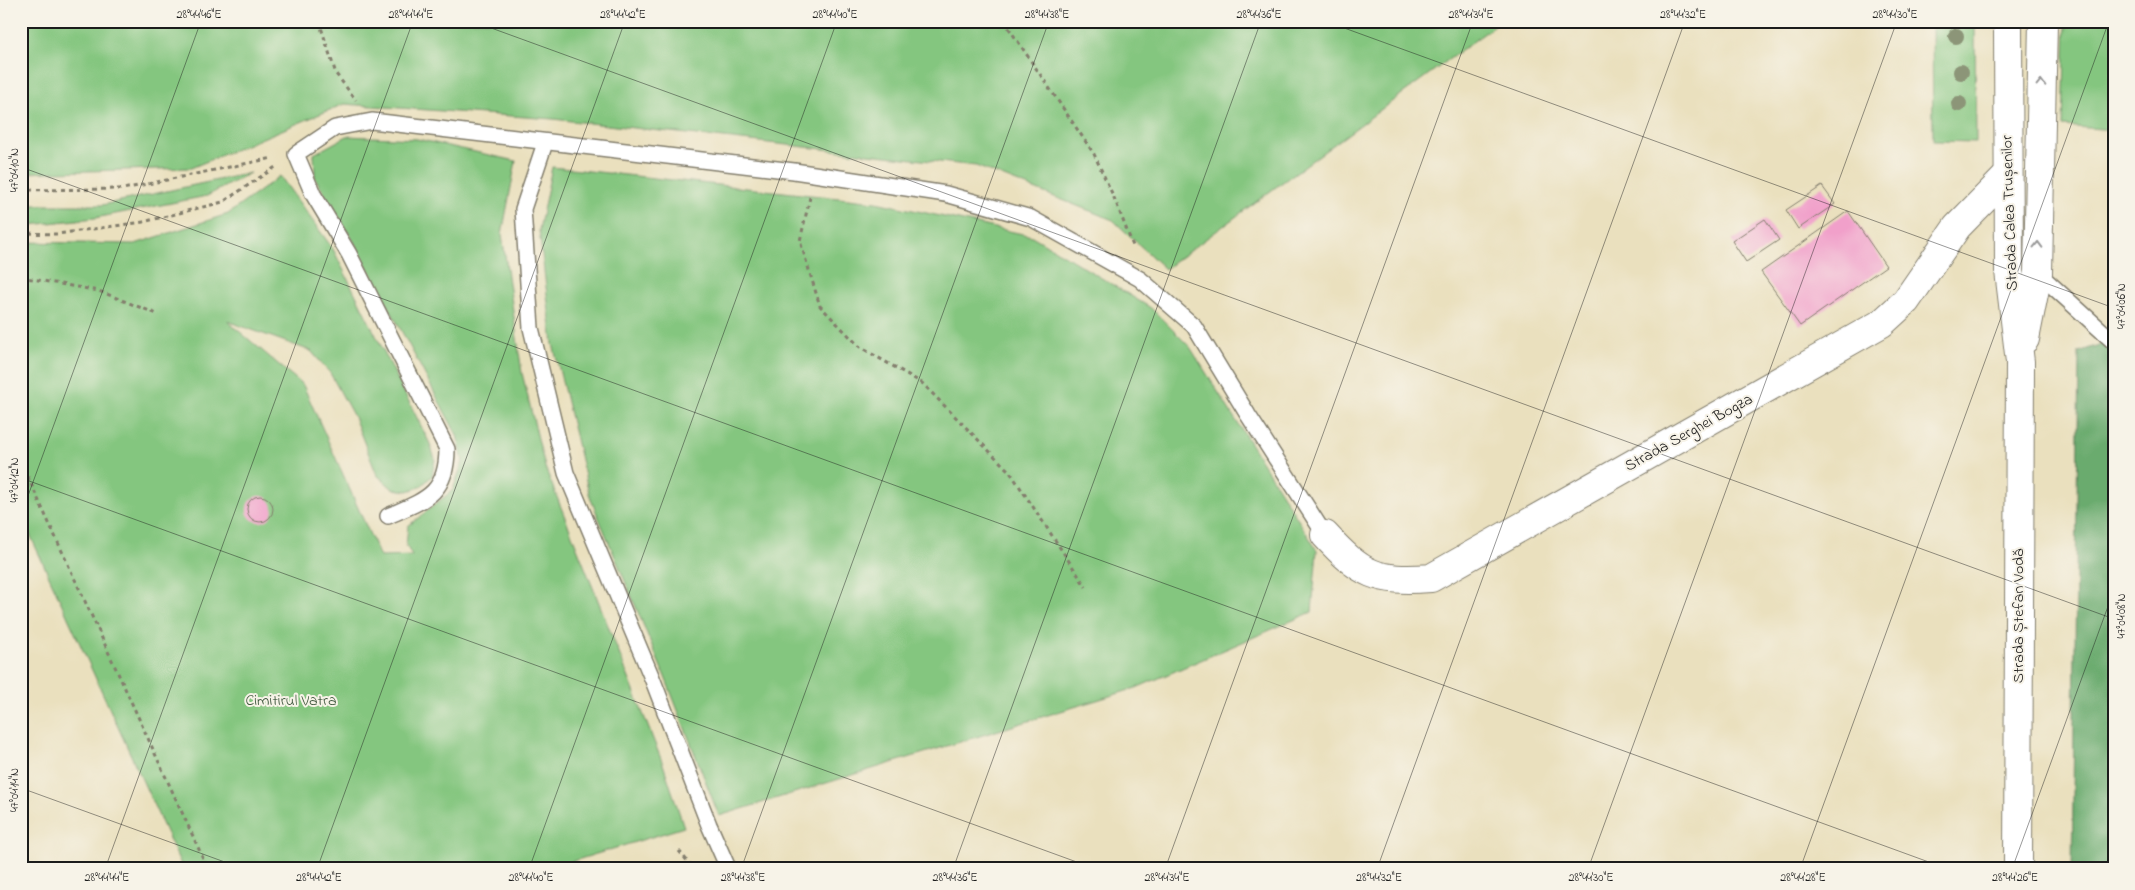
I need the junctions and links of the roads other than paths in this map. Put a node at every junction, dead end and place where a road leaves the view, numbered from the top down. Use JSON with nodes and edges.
{"nodes":[{"id":1,"x":2008,"y":21,"type":"edge"},
{"id":2,"x":2043,"y":21,"type":"edge"},
{"id":3,"x":545,"y":143,"type":"junction"},
{"id":4,"x":2007,"y":176,"type":"junction"},
{"id":5,"x":2038,"y":273,"type":"junction"},
{"id":6,"x":2114,"y":342,"type":"edge"},
{"id":7,"x":2020,"y":362,"type":"junction"},
{"id":8,"x":388,"y":516,"type":"dead end"},
{"id":9,"x":1325,"y":534,"type":"joint"},
{"id":10,"x":728,"y":868,"type":"edge"},
{"id":11,"x":2018,"y":869,"type":"edge"}],
"edges":[{"from":1,"to":4,"type":"main road","name":"Strada Calea Trușenilor"},
{"from":5,"to":2,"type":"main road","name":"Strada Calea Trușenilor","one_way":true},
{"from":3,"to":8,"type":"lane"},
{"from":3,"to":9,"type":"lane"},
{"from":3,"to":10,"type":"lane"},
{"from":4,"to":7,"type":"main road","name":"Strada Calea Trușenilor"},
{"from":4,"to":9,"type":"main road","name":"Strada Serghei Bogza"},
{"from":5,"to":6,"type":"lane"},
{"from":5,"to":7,"type":"main road","name":"Strada Calea Trușenilor"},
{"from":7,"to":11,"type":"main road","name":"Strada Ștefan Vodă"}]}
